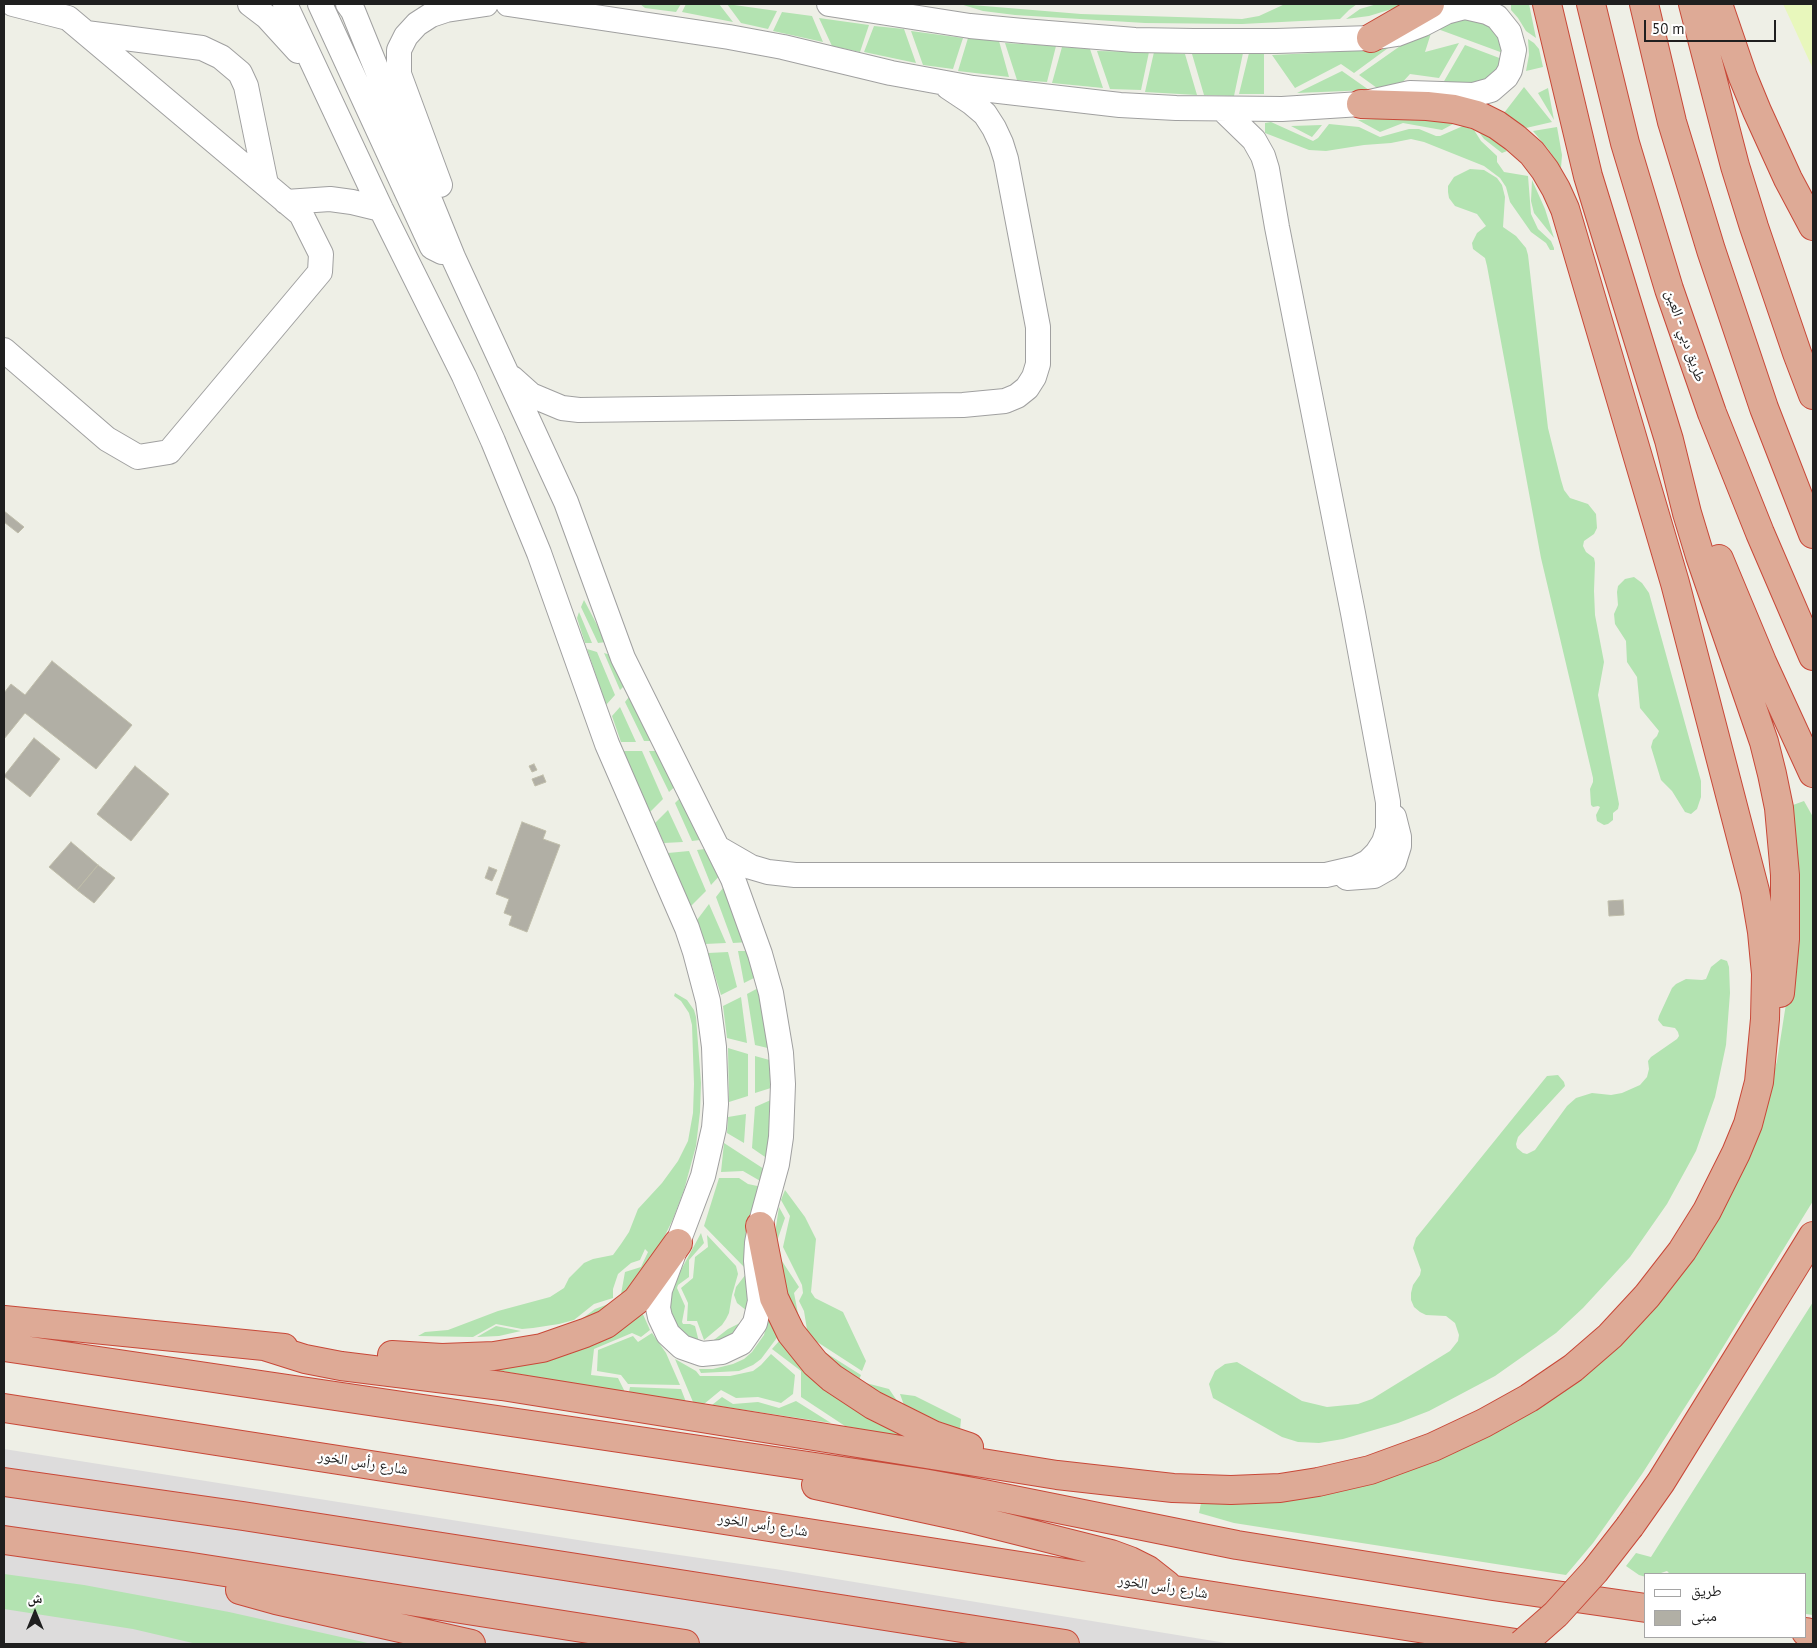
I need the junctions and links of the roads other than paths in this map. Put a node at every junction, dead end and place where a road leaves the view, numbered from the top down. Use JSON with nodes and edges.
{"nodes":[{"id":1,"x":7,"y":4,"type":"edge"},
{"id":2,"x":13,"y":4,"type":"edge"},
{"id":3,"x":250,"y":4,"type":"edge"},
{"id":4,"x":285,"y":4,"type":"edge"},
{"id":5,"x":320,"y":4,"type":"edge"},
{"id":6,"x":348,"y":4,"type":"edge"},
{"id":7,"x":486,"y":4,"type":"edge"},
{"id":8,"x":508,"y":4,"type":"edge"},
{"id":9,"x":829,"y":4,"type":"edge"},
{"id":10,"x":945,"y":4,"type":"edge"},
{"id":11,"x":1430,"y":4,"type":"edge"},
{"id":12,"x":1548,"y":4,"type":"edge"},
{"id":13,"x":1591,"y":4,"type":"edge"},
{"id":14,"x":1644,"y":4,"type":"edge"},
{"id":15,"x":1692,"y":4,"type":"edge"},
{"id":16,"x":1718,"y":4,"type":"edge"},
{"id":17,"x":4,"y":7,"type":"edge"},
{"id":18,"x":970,"y":26,"type":"junction"},
{"id":19,"x":86,"y":33,"type":"junction"},
{"id":20,"x":1371,"y":38,"type":"junction"},
{"id":21,"x":315,"y":68,"type":"junction"},
{"id":22,"x":940,"y":83,"type":"junction"},
{"id":23,"x":1361,"y":104,"type":"junction"},
{"id":24,"x":1222,"y":109,"type":"junction"},
{"id":25,"x":266,"y":184,"type":"junction"},
{"id":26,"x":286,"y":202,"type":"junction"},
{"id":27,"x":381,"y":210,"type":"junction"},
{"id":28,"x":1813,"y":226,"type":"edge"},
{"id":29,"x":453,"y":257,"type":"junction"},
{"id":30,"x":4,"y":350,"type":"edge"},
{"id":31,"x":509,"y":376,"type":"junction"},
{"id":32,"x":1813,"y":395,"type":"edge"},
{"id":33,"x":1669,"y":440,"type":"junction"},
{"id":34,"x":1813,"y":534,"type":"edge"},
{"id":35,"x":1813,"y":656,"type":"edge"},
{"id":36,"x":1813,"y":773,"type":"edge"},
{"id":37,"x":718,"y":848,"type":"junction"},
{"id":38,"x":1759,"y":1082,"type":"junction"},
{"id":39,"x":760,"y":1226,"type":"junction"},
{"id":40,"x":1813,"y":1236,"type":"edge"},
{"id":41,"x":678,"y":1243,"type":"junction"},
{"id":42,"x":4,"y":1320,"type":"edge"},
{"id":43,"x":4,"y":1347,"type":"edge"},
{"id":44,"x":267,"y":1347,"type":"junction"},
{"id":45,"x":4,"y":1408,"type":"edge"},
{"id":46,"x":584,"y":1433,"type":"junction"},
{"id":47,"x":1127,"y":1482,"type":"junction"},
{"id":48,"x":10,"y":1484,"type":"edge"},
{"id":49,"x":4,"y":1540,"type":"edge"},
{"id":50,"x":186,"y":1566,"type":"junction"},
{"id":51,"x":1172,"y":1588,"type":"junction"},
{"id":52,"x":1644,"y":1608,"type":"edge"},
{"id":53,"x":471,"y":1644,"type":"edge"},
{"id":54,"x":685,"y":1644,"type":"edge"},
{"id":55,"x":1065,"y":1644,"type":"edge"},
{"id":56,"x":1522,"y":1644,"type":"edge"}],
"edges":[{"from":1,"to":17,"type":"street"},
{"from":2,"to":19,"type":"street"},
{"from":3,"to":21,"type":"street"},
{"from":4,"to":21,"type":"street"},
{"from":5,"to":29,"type":"street"},
{"from":6,"to":29,"type":"street"},
{"from":7,"to":29,"type":"street"},
{"from":8,"to":22,"type":"street"},
{"from":9,"to":18,"type":"street"},
{"from":10,"to":18,"type":"street"},
{"from":11,"to":20,"type":"highway"},
{"from":12,"to":33,"type":"highway"},
{"from":13,"to":35,"type":"highway","name":"طريق دبي - العين"},
{"from":14,"to":34,"type":"highway"},
{"from":15,"to":32,"type":"highway"},
{"from":16,"to":28,"type":"highway"},
{"from":18,"to":20,"type":"street"},
{"from":19,"to":25,"type":"street"},
{"from":19,"to":25,"type":"street"},
{"from":20,"to":23,"type":"street"},
{"from":21,"to":27,"type":"street"},
{"from":22,"to":24,"type":"street"},
{"from":22,"to":31,"type":"street"},
{"from":23,"to":24,"type":"street"},
{"from":23,"to":38,"type":"highway"},
{"from":24,"to":37,"type":"street"},
{"from":25,"to":26,"type":"street"},
{"from":26,"to":27,"type":"street"},
{"from":26,"to":30,"type":"street"},
{"from":27,"to":41,"type":"street"},
{"from":29,"to":31,"type":"street"},
{"from":31,"to":37,"type":"street"},
{"from":33,"to":36,"type":"highway"},
{"from":33,"to":38,"type":"highway"},
{"from":37,"to":39,"type":"street"},
{"from":38,"to":47,"type":"highway"},
{"from":39,"to":41,"type":"street"},
{"from":39,"to":47,"type":"highway"},
{"from":40,"to":56,"type":"highway","bridge":true},
{"from":41,"to":44,"type":"highway"},
{"from":42,"to":44,"type":"highway"},
{"from":43,"to":46,"type":"highway"},
{"from":44,"to":47,"type":"highway"},
{"from":45,"to":51,"type":"highway","name":"شارع رأس الخور"},
{"from":46,"to":51,"type":"highway"},
{"from":46,"to":52,"type":"highway"},
{"from":48,"to":55,"type":"highway"},
{"from":49,"to":50,"type":"highway"},
{"from":50,"to":53,"type":"highway"},
{"from":50,"to":54,"type":"highway"},
{"from":51,"to":56,"type":"highway","name":"شارع رأس الخور"}]}
